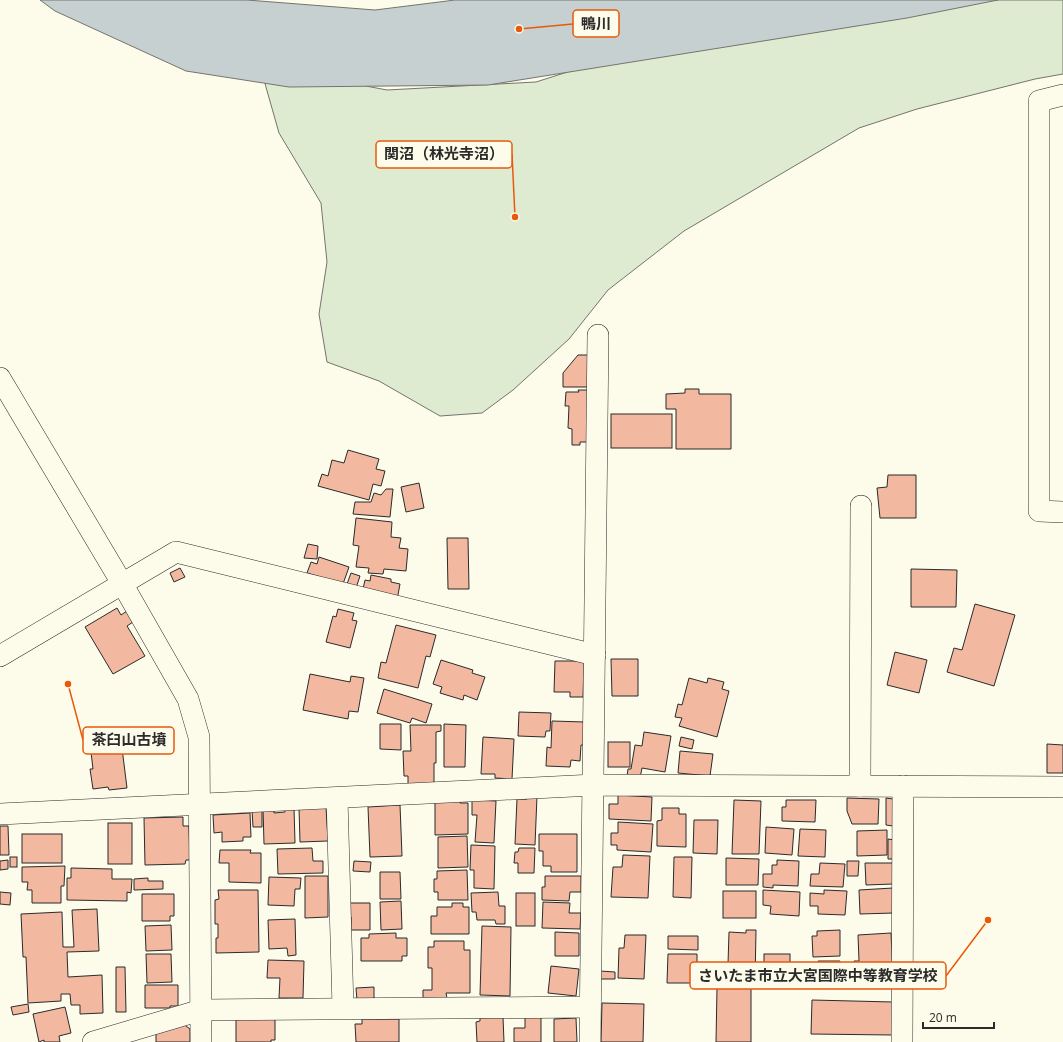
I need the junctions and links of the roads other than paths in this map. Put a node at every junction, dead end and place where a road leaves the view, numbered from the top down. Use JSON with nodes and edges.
{"nodes":[{"id":1,"x":1063,"y":95,"type":"edge"},
{"id":2,"x":598,"y":335,"type":"dead end"},
{"id":3,"x":0,"y":378,"type":"edge"},
{"id":4,"x":861,"y":506,"type":"dead end"},
{"id":5,"x":1063,"y":512,"type":"edge"},
{"id":6,"x":123,"y":585,"type":"junction"},
{"id":7,"x":595,"y":655,"type":"junction"},
{"id":8,"x":0,"y":656,"type":"edge"},
{"id":9,"x":594,"y":785,"type":"junction"},
{"id":10,"x":860,"y":786,"type":"junction"},
{"id":11,"x":903,"y":786,"type":"junction"},
{"id":12,"x":1063,"y":787,"type":"edge"},
{"id":13,"x":336,"y":798,"type":"junction"},
{"id":14,"x":200,"y":804,"type":"junction"},
{"id":15,"x":0,"y":814,"type":"edge"},
{"id":16,"x":590,"y":1007,"type":"junction"},
{"id":17,"x":343,"y":1008,"type":"junction"},
{"id":18,"x":201,"y":1010,"type":"junction"},
{"id":19,"x":93,"y":1042,"type":"edge"},
{"id":20,"x":201,"y":1042,"type":"edge"},
{"id":21,"x":590,"y":1042,"type":"edge"},
{"id":22,"x":902,"y":1042,"type":"edge"}],
"edges":[{"from":1,"to":5,"type":"street"},
{"from":2,"to":7,"type":"street"},
{"from":3,"to":6,"type":"street"},
{"from":4,"to":10,"type":"street"},
{"from":6,"to":7,"type":"street"},
{"from":6,"to":8,"type":"street"},
{"from":6,"to":14,"type":"street"},
{"from":7,"to":9,"type":"street"},
{"from":9,"to":10,"type":"street"},
{"from":9,"to":13,"type":"street"},
{"from":9,"to":16,"type":"street"},
{"from":10,"to":11,"type":"street"},
{"from":11,"to":12,"type":"street"},
{"from":11,"to":22,"type":"street"},
{"from":13,"to":14,"type":"street"},
{"from":13,"to":17,"type":"street"},
{"from":14,"to":15,"type":"street"},
{"from":14,"to":18,"type":"street"},
{"from":16,"to":17,"type":"street"},
{"from":16,"to":21,"type":"street"},
{"from":17,"to":18,"type":"street"},
{"from":18,"to":19,"type":"street"},
{"from":18,"to":20,"type":"street"}]}
